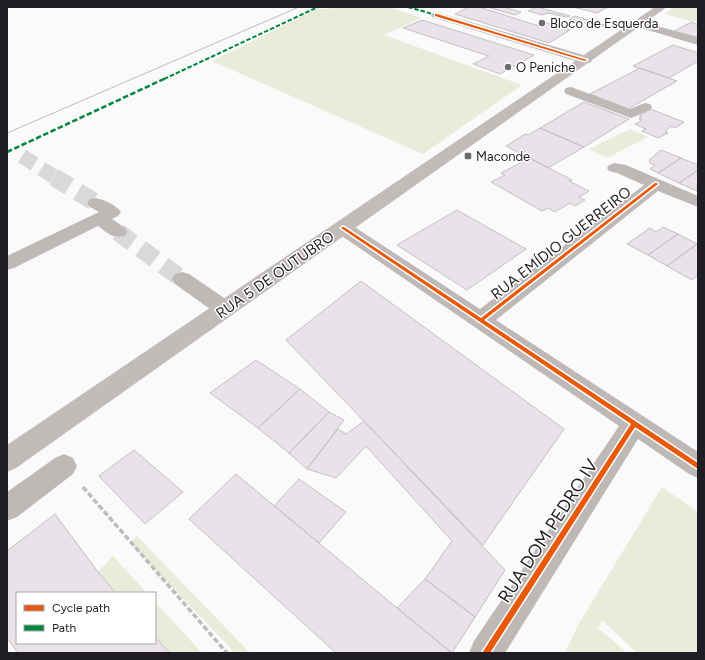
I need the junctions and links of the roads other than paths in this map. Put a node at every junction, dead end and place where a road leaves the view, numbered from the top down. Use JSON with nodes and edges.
{"nodes":[{"id":1,"x":662,"y":7,"type":"edge"},
{"id":2,"x":436,"y":14,"type":"dead end"},
{"id":3,"x":638,"y":24,"type":"junction"},
{"id":4,"x":698,"y":41,"type":"edge"},
{"id":5,"x":586,"y":60,"type":"junction"},
{"id":6,"x":571,"y":92,"type":"dead end"},
{"id":7,"x":645,"y":107,"type":"dead end"},
{"id":8,"x":615,"y":168,"type":"dead end"},
{"id":9,"x":656,"y":184,"type":"junction"},
{"id":10,"x":698,"y":202,"type":"edge"},
{"id":11,"x":343,"y":228,"type":"junction"},
{"id":12,"x":118,"y":232,"type":"tunnel mouth"},
{"id":13,"x":7,"y":264,"type":"edge"},
{"id":14,"x":182,"y":279,"type":"tunnel mouth"},
{"id":15,"x":225,"y":309,"type":"junction"},
{"id":16,"x":481,"y":320,"type":"junction"},
{"id":17,"x":634,"y":424,"type":"junction"},
{"id":18,"x":7,"y":460,"type":"edge"},
{"id":19,"x":64,"y":466,"type":"dead end"},
{"id":20,"x":698,"y":466,"type":"edge"},
{"id":21,"x":7,"y":508,"type":"edge"},
{"id":22,"x":486,"y":653,"type":"edge"}],
"edges":[{"from":1,"to":3,"type":"main road","name":"RUA 5 DE OUTUBRO"},
{"from":2,"to":5,"type":"street"},
{"from":3,"to":4,"type":"street"},
{"from":3,"to":5,"type":"main road","name":"RUA 5 DE OUTUBRO"},
{"from":5,"to":11,"type":"main road","name":"RUA 5 DE OUTUBRO"},
{"from":6,"to":7,"type":"street"},
{"from":8,"to":9,"type":"street"},
{"from":9,"to":10,"type":"street"},
{"from":9,"to":16,"type":"street","name":"RUA EMÍDIO GUERREIRO"},
{"from":11,"to":15,"type":"main road","name":"RUA 5 DE OUTUBRO"},
{"from":11,"to":16,"type":"street"},
{"from":12,"to":13,"type":"street"},
{"from":14,"to":15,"type":"street"},
{"from":15,"to":18,"type":"main road","name":"RUA 5 DE OUTUBRO"},
{"from":16,"to":17,"type":"street"},
{"from":17,"to":20,"type":"street"},
{"from":17,"to":22,"type":"street","name":"RUA DOM PEDRO IV"},
{"from":19,"to":21,"type":"street"}]}
